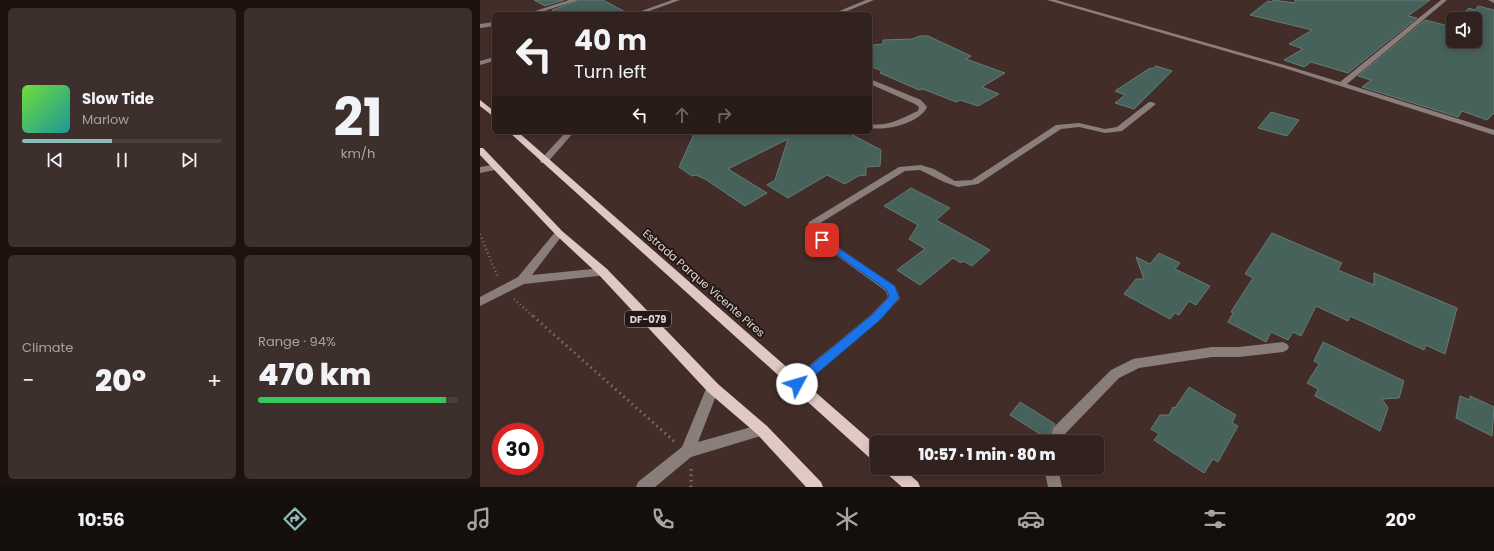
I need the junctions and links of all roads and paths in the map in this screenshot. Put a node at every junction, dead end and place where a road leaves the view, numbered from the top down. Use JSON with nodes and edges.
{"nodes":[{"id":1,"x":575,"y":0,"type":"edge"},
{"id":2,"x":677,"y":0,"type":"edge"},
{"id":3,"x":871,"y":0,"type":"edge"},
{"id":4,"x":1050,"y":0,"type":"edge"},
{"id":5,"x":1444,"y":0,"type":"edge"},
{"id":6,"x":1491,"y":0,"type":"edge"},
{"id":7,"x":1494,"y":1,"type":"edge"},
{"id":8,"x":536,"y":12,"type":"edge"},
{"id":9,"x":642,"y":12,"type":"edge"},
{"id":10,"x":840,"y":12,"type":"edge"},
{"id":11,"x":492,"y":24,"type":"edge"},
{"id":12,"x":480,"y":26,"type":"edge"},
{"id":13,"x":492,"y":60,"type":"edge"},
{"id":14,"x":481,"y":63,"type":"edge"},
{"id":15,"x":872,"y":82,"type":"edge"},
{"id":16,"x":1341,"y":85,"type":"junction"},
{"id":17,"x":480,"y":102,"type":"edge"},
{"id":18,"x":1152,"y":104,"type":"dead end"},
{"id":19,"x":492,"y":112,"type":"edge"},
{"id":20,"x":872,"y":126,"type":"edge"},
{"id":21,"x":514,"y":134,"type":"edge"},
{"id":22,"x":568,"y":134,"type":"edge"},
{"id":23,"x":1494,"y":134,"type":"edge"},
{"id":24,"x":480,"y":150,"type":"edge"},
{"id":25,"x":544,"y":161,"type":"junction"},
{"id":26,"x":496,"y":167,"type":"junction"},
{"id":27,"x":480,"y":170,"type":"edge"},
{"id":28,"x":559,"y":233,"type":"junction"},
{"id":29,"x":480,"y":234,"type":"edge"},
{"id":30,"x":603,"y":272,"type":"junction"},
{"id":31,"x":522,"y":280,"type":"junction"},
{"id":32,"x":503,"y":290,"type":"junction"},
{"id":33,"x":480,"y":302,"type":"edge"},
{"id":34,"x":1283,"y":347,"type":"dead end"},
{"id":35,"x":797,"y":384,"type":"junction"},
{"id":36,"x":713,"y":388,"type":"junction"},
{"id":37,"x":762,"y":430,"type":"junction"},
{"id":38,"x":1057,"y":435,"type":"edge"},
{"id":39,"x":870,"y":449,"type":"edge"},
{"id":40,"x":686,"y":452,"type":"junction"},
{"id":41,"x":899,"y":475,"type":"edge"},
{"id":42,"x":1052,"y":475,"type":"edge"},
{"id":43,"x":642,"y":487,"type":"edge"},
{"id":44,"x":691,"y":487,"type":"edge"},
{"id":45,"x":816,"y":487,"type":"edge"},
{"id":46,"x":912,"y":487,"type":"edge"},
{"id":47,"x":1055,"y":487,"type":"edge"}],
"edges":[{"from":1,"to":8,"type":"street"},
{"from":2,"to":9,"type":"street"},
{"from":3,"to":10,"type":"street"},
{"from":4,"to":16,"type":"street"},
{"from":5,"to":16,"type":"street"},
{"from":6,"to":7,"type":"street"},
{"from":11,"to":12,"type":"street"},
{"from":13,"to":14,"type":"street"},
{"from":15,"to":20,"type":"street"},
{"from":16,"to":23,"type":"street"},
{"from":17,"to":19,"type":"main road"},
{"from":18,"to":35,"type":"street"},
{"from":21,"to":25,"type":"main road","name":"Estrada Parque Vicente Pires"},
{"from":22,"to":25,"type":"street"},
{"from":24,"to":26,"type":"main road","number":"DF-079"},
{"from":25,"to":35,"type":"main road","name":"Estrada Parque Vicente Pires"},
{"from":26,"to":27,"type":"street"},
{"from":26,"to":28,"type":"main road","number":"DF-079"},
{"from":28,"to":30,"type":"main road","number":"DF-079"},
{"from":28,"to":31,"type":"street"},
{"from":29,"to":32,"type":"path"},
{"from":30,"to":31,"type":"street"},
{"from":30,"to":36,"type":"main road","number":"DF-079"},
{"from":31,"to":32,"type":"street"},
{"from":32,"to":33,"type":"street"},
{"from":32,"to":40,"type":"path"},
{"from":34,"to":38,"type":"street"},
{"from":35,"to":39,"type":"main road","name":"Estrada Parque Vicente Pires"},
{"from":36,"to":37,"type":"main road","number":"DF-079"},
{"from":36,"to":40,"type":"street"},
{"from":37,"to":40,"type":"street"},
{"from":37,"to":45,"type":"main road","number":"DF-079"},
{"from":40,"to":43,"type":"street"},
{"from":40,"to":44,"type":"path"},
{"from":41,"to":46,"type":"main road"},
{"from":42,"to":47,"type":"street"}]}
